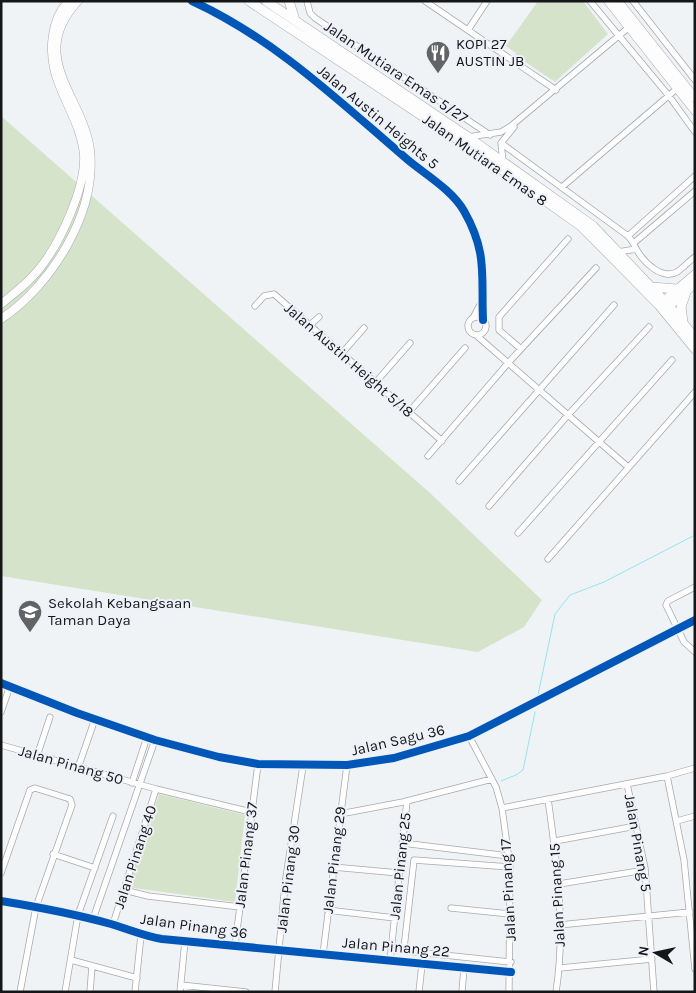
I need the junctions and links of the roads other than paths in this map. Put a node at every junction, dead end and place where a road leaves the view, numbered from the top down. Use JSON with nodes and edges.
{"nodes":[{"id":1,"x":69,"y":1,"type":"edge"},
{"id":2,"x":78,"y":1,"type":"edge"},
{"id":3,"x":192,"y":1,"type":"edge"},
{"id":4,"x":249,"y":1,"type":"edge"},
{"id":5,"x":289,"y":1,"type":"edge"},
{"id":6,"x":425,"y":1,"type":"edge"},
{"id":7,"x":487,"y":1,"type":"edge"},
{"id":8,"x":590,"y":1,"type":"edge"},
{"id":9,"x":608,"y":1,"type":"edge"},
{"id":10,"x":618,"y":1,"type":"edge"},
{"id":11,"x":633,"y":1,"type":"edge"},
{"id":12,"x":307,"y":3,"type":"edge"},
{"id":13,"x":272,"y":7,"type":"edge"},
{"id":14,"x":296,"y":21,"type":"junction"},
{"id":15,"x":628,"y":28,"type":"junction"},
{"id":16,"x":468,"y":30,"type":"junction"},
{"id":17,"x":618,"y":36,"type":"junction"},
{"id":18,"x":695,"y":80,"type":"edge"},
{"id":19,"x":680,"y":86,"type":"junction"},
{"id":20,"x":556,"y":90,"type":"junction"},
{"id":21,"x":669,"y":96,"type":"junction"},
{"id":22,"x":695,"y":98,"type":"edge"},
{"id":23,"x":695,"y":111,"type":"edge"},
{"id":24,"x":518,"y":121,"type":"junction"},
{"id":25,"x":695,"y":132,"type":"edge"},
{"id":26,"x":490,"y":134,"type":"junction"},
{"id":27,"x":468,"y":137,"type":"junction"},
{"id":28,"x":501,"y":143,"type":"junction"},
{"id":29,"x":503,"y":162,"type":"junction"},
{"id":30,"x":695,"y":176,"type":"edge"},
{"id":31,"x":562,"y":187,"type":"junction"},
{"id":32,"x":695,"y":191,"type":"edge"},
{"id":33,"x":628,"y":236,"type":"junction"},
{"id":34,"x":568,"y":239,"type":"dead end"},
{"id":35,"x":635,"y":242,"type":"junction"},
{"id":36,"x":636,"y":249,"type":"junction"},
{"id":37,"x":618,"y":252,"type":"junction"},
{"id":38,"x":695,"y":256,"type":"edge"},
{"id":39,"x":596,"y":268,"type":"dead end"},
{"id":40,"x":695,"y":274,"type":"edge"},
{"id":41,"x":695,"y":284,"type":"edge"},
{"id":42,"x":652,"y":287,"type":"junction"},
{"id":43,"x":682,"y":290,"type":"junction"},
{"id":44,"x":483,"y":299,"type":"junction"},
{"id":45,"x":1,"y":304,"type":"edge"},
{"id":46,"x":614,"y":305,"type":"dead end"},
{"id":47,"x":664,"y":305,"type":"junction"},
{"id":48,"x":256,"y":306,"type":"dead end"},
{"id":49,"x":319,"y":317,"type":"dead end"},
{"id":50,"x":1,"y":318,"type":"edge"},
{"id":51,"x":473,"y":318,"type":"junction"},
{"id":52,"x":483,"y":320,"type":"junction"},
{"id":53,"x":683,"y":322,"type":"junction"},
{"id":54,"x":310,"y":325,"type":"junction"},
{"id":55,"x":649,"y":327,"type":"dead end"},
{"id":56,"x":364,"y":328,"type":"dead end"},
{"id":57,"x":485,"y":330,"type":"junction"},
{"id":58,"x":476,"y":335,"type":"junction"},
{"id":59,"x":695,"y":338,"type":"edge"},
{"id":60,"x":410,"y":343,"type":"dead end"},
{"id":61,"x":465,"y":348,"type":"dead end"},
{"id":62,"x":521,"y":349,"type":"junction"},
{"id":63,"x":695,"y":349,"type":"edge"},
{"id":64,"x":343,"y":352,"type":"junction"},
{"id":65,"x":507,"y":360,"type":"junction"},
{"id":66,"x":672,"y":360,"type":"dead end"},
{"id":67,"x":376,"y":382,"type":"junction"},
{"id":68,"x":539,"y":389,"type":"junction"},
{"id":69,"x":695,"y":392,"type":"edge"},
{"id":70,"x":409,"y":412,"type":"junction"},
{"id":71,"x":568,"y":415,"type":"junction"},
{"id":72,"x":442,"y":441,"type":"junction"},
{"id":73,"x":600,"y":441,"type":"junction"},
{"id":74,"x":428,"y":456,"type":"dead end"},
{"id":75,"x":628,"y":468,"type":"junction"},
{"id":76,"x":458,"y":481,"type":"dead end"},
{"id":77,"x":489,"y":506,"type":"dead end"},
{"id":78,"x":518,"y":532,"type":"dead end"},
{"id":79,"x":548,"y":559,"type":"dead end"},
{"id":80,"x":695,"y":587,"type":"edge"},
{"id":81,"x":695,"y":620,"type":"edge"},
{"id":82,"x":678,"y":629,"type":"junction"},
{"id":83,"x":695,"y":652,"type":"edge"},
{"id":84,"x":1,"y":683,"type":"edge"},
{"id":85,"x":10,"y":686,"type":"junction"},
{"id":86,"x":1,"y":712,"type":"edge"},
{"id":87,"x":50,"y":716,"type":"dead end"},
{"id":88,"x":95,"y":719,"type":"junction"},
{"id":89,"x":469,"y":736,"type":"junction"},
{"id":90,"x":147,"y":737,"type":"junction"},
{"id":91,"x":155,"y":740,"type":"junction"},
{"id":92,"x":1,"y":745,"type":"edge"},
{"id":93,"x":38,"y":756,"type":"junction"},
{"id":94,"x":258,"y":764,"type":"junction"},
{"id":95,"x":303,"y":766,"type":"junction"},
{"id":96,"x":347,"y":766,"type":"junction"},
{"id":97,"x":78,"y":768,"type":"junction"},
{"id":98,"x":695,"y":768,"type":"edge"},
{"id":99,"x":667,"y":776,"type":"junction"},
{"id":100,"x":492,"y":779,"type":"junction"},
{"id":101,"x":132,"y":783,"type":"junction"},
{"id":102,"x":628,"y":784,"type":"junction"},
{"id":103,"x":140,"y":785,"type":"junction"},
{"id":104,"x":156,"y":789,"type":"junction"},
{"id":105,"x":548,"y":799,"type":"junction"},
{"id":106,"x":407,"y":801,"type":"junction"},
{"id":107,"x":502,"y":808,"type":"junction"},
{"id":108,"x":251,"y":812,"type":"junction"},
{"id":109,"x":340,"y":814,"type":"junction"},
{"id":110,"x":113,"y":816,"type":"dead end"},
{"id":111,"x":695,"y":816,"type":"edge"},
{"id":112,"x":677,"y":821,"type":"junction"},
{"id":113,"x":636,"y":826,"type":"junction"},
{"id":114,"x":555,"y":841,"type":"junction"},
{"id":115,"x":402,"y":843,"type":"junction"},
{"id":116,"x":54,"y":854,"type":"junction"},
{"id":117,"x":509,"y":856,"type":"junction"},
{"id":118,"x":333,"y":867,"type":"junction"},
{"id":119,"x":510,"y":867,"type":"junction"},
{"id":120,"x":95,"y":868,"type":"junction"},
{"id":121,"x":645,"y":870,"type":"junction"},
{"id":122,"x":1,"y":873,"type":"edge"},
{"id":123,"x":399,"y":873,"type":"junction"},
{"id":124,"x":559,"y":884,"type":"junction"},
{"id":125,"x":124,"y":890,"type":"junction"},
{"id":126,"x":1,"y":901,"type":"edge"},
{"id":127,"x":36,"y":907,"type":"junction"},
{"id":128,"x":240,"y":907,"type":"junction"},
{"id":129,"x":451,"y":908,"type":"dead end"},
{"id":130,"x":327,"y":910,"type":"junction"},
{"id":131,"x":690,"y":912,"type":"junction"},
{"id":132,"x":510,"y":914,"type":"junction"},
{"id":133,"x":78,"y":915,"type":"junction"},
{"id":134,"x":648,"y":916,"type":"junction"},
{"id":135,"x":395,"y":918,"type":"junction"},
{"id":136,"x":93,"y":919,"type":"junction"},
{"id":137,"x":113,"y":924,"type":"junction"},
{"id":138,"x":560,"y":925,"type":"junction"},
{"id":139,"x":141,"y":935,"type":"junction"},
{"id":140,"x":185,"y":941,"type":"junction"},
{"id":141,"x":235,"y":946,"type":"junction"},
{"id":142,"x":279,"y":950,"type":"junction"},
{"id":143,"x":323,"y":954,"type":"junction"},
{"id":144,"x":652,"y":959,"type":"junction"},
{"id":145,"x":71,"y":960,"type":"junction"},
{"id":146,"x":390,"y":961,"type":"junction"},
{"id":147,"x":511,"y":962,"type":"junction"},
{"id":148,"x":422,"y":964,"type":"junction"},
{"id":149,"x":92,"y":966,"type":"junction"},
{"id":150,"x":464,"y":968,"type":"junction"},
{"id":151,"x":560,"y":968,"type":"junction"},
{"id":152,"x":695,"y":969,"type":"edge"},
{"id":153,"x":511,"y":972,"type":"junction"},
{"id":154,"x":137,"y":978,"type":"junction"},
{"id":155,"x":180,"y":985,"type":"junction"},
{"id":156,"x":20,"y":992,"type":"edge"},
{"id":157,"x":65,"y":992,"type":"edge"},
{"id":158,"x":90,"y":992,"type":"edge"},
{"id":159,"x":135,"y":992,"type":"edge"},
{"id":160,"x":180,"y":992,"type":"edge"},
{"id":161,"x":246,"y":992,"type":"edge"},
{"id":162,"x":275,"y":992,"type":"edge"},
{"id":163,"x":419,"y":992,"type":"edge"},
{"id":164,"x":462,"y":992,"type":"edge"},
{"id":165,"x":509,"y":992,"type":"edge"},
{"id":166,"x":556,"y":992,"type":"edge"},
{"id":167,"x":654,"y":992,"type":"edge"}],
"edges":[{"from":1,"to":45,"type":"street"},
{"from":2,"to":50,"type":"street"},
{"from":3,"to":44,"type":"street","name":"Jalan Austin Heights 5"},
{"from":4,"to":13,"type":"main road","name":"Jalan Mutiara Emas 8"},
{"from":5,"to":14,"type":"main road"},
{"from":6,"to":16,"type":"street"},
{"from":7,"to":16,"type":"street"},
{"from":8,"to":17,"type":"street"},
{"from":9,"to":15,"type":"street"},
{"from":10,"to":19,"type":"street"},
{"from":11,"to":18,"type":"street"},
{"from":12,"to":26,"type":"street","name":"Jalan Mutiara Emas 5/27"},
{"from":13,"to":14,"type":"main road","name":"Jalan Mutiara Emas 8"},
{"from":13,"to":47,"type":"main road","name":"Jalan Mutiara Emas 8"},
{"from":14,"to":27,"type":"main road","name":"Jalan Mutiara Emas 8"},
{"from":15,"to":17,"type":"street"},
{"from":15,"to":19,"type":"street"},
{"from":16,"to":20,"type":"street"},
{"from":17,"to":20,"type":"street"},
{"from":17,"to":21,"type":"street"},
{"from":19,"to":21,"type":"street"},
{"from":19,"to":22,"type":"street"},
{"from":19,"to":23,"type":"street"},
{"from":20,"to":24,"type":"street"},
{"from":21,"to":25,"type":"street"},
{"from":21,"to":31,"type":"street"},
{"from":24,"to":26,"type":"street"},
{"from":24,"to":28,"type":"street"},
{"from":26,"to":27,"type":"street"},
{"from":27,"to":29,"type":"main road","name":"Jalan Mutiara Emas 8"},
{"from":28,"to":29,"type":"street"},
{"from":28,"to":31,"type":"street"},
{"from":29,"to":37,"type":"main road","name":"Jalan Mutiara Emas 8"},
{"from":30,"to":33,"type":"street"},
{"from":31,"to":33,"type":"street"},
{"from":32,"to":35,"type":"street"},
{"from":33,"to":35,"type":"street"},
{"from":34,"to":62,"type":"street"},
{"from":35,"to":36,"type":"street"},
{"from":36,"to":37,"type":"street"},
{"from":36,"to":38,"type":"street"},
{"from":37,"to":42,"type":"main road","name":"Jalan Mutiara Emas 8"},
{"from":39,"to":62,"type":"street"},
{"from":40,"to":43,"type":"street"},
{"from":41,"to":43,"type":"street"},
{"from":42,"to":43,"type":"main road"},
{"from":42,"to":47,"type":"main road","name":"Jalan Mutiara Emas 8"},
{"from":43,"to":47,"type":"street"},
{"from":43,"to":53,"type":"main road"},
{"from":44,"to":51,"type":"street"},
{"from":44,"to":52,"type":"street","name":"Jalan Austin Heights 5"},
{"from":46,"to":68,"type":"street"},
{"from":47,"to":53,"type":"main road","name":"Jalan Mutiara Emas 8"},
{"from":47,"to":63,"type":"main road","name":"Jalan Mutiara Emas 8"},
{"from":48,"to":54,"type":"street","name":"Jalan Austin Height 5/18"},
{"from":49,"to":54,"type":"street"},
{"from":51,"to":52,"type":"street"},
{"from":51,"to":58,"type":"street"},
{"from":52,"to":57,"type":"street"},
{"from":53,"to":59,"type":"main road","name":"Jalan Mutiara Emas 8"},
{"from":54,"to":64,"type":"street","name":"Jalan Austin Height 5/18"},
{"from":55,"to":71,"type":"street"},
{"from":56,"to":64,"type":"street"},
{"from":57,"to":58,"type":"street"},
{"from":57,"to":65,"type":"street"},
{"from":58,"to":65,"type":"street"},
{"from":60,"to":67,"type":"street"},
{"from":61,"to":70,"type":"street"},
{"from":62,"to":65,"type":"street"},
{"from":64,"to":67,"type":"street","name":"Jalan Austin Height 5/18"},
{"from":65,"to":68,"type":"street"},
{"from":65,"to":72,"type":"street"},
{"from":66,"to":73,"type":"street"},
{"from":67,"to":70,"type":"street","name":"Jalan Austin Height 5/18"},
{"from":68,"to":71,"type":"street"},
{"from":68,"to":76,"type":"street"},
{"from":69,"to":75,"type":"street"},
{"from":70,"to":72,"type":"street","name":"Jalan Austin Height 5/18"},
{"from":71,"to":73,"type":"street"},
{"from":71,"to":77,"type":"street"},
{"from":72,"to":74,"type":"street"},
{"from":73,"to":75,"type":"street"},
{"from":73,"to":78,"type":"street"},
{"from":75,"to":79,"type":"street"},
{"from":80,"to":82,"type":"street"},
{"from":81,"to":82,"type":"street","name":"Jalan Sagu 36"},
{"from":82,"to":83,"type":"street"},
{"from":82,"to":89,"type":"street","name":"Jalan Sagu 36"},
{"from":84,"to":85,"type":"street","name":"Jalan Sagu 36"},
{"from":85,"to":86,"type":"street"},
{"from":85,"to":88,"type":"street","name":"Jalan Sagu 36"},
{"from":87,"to":93,"type":"street"},
{"from":88,"to":90,"type":"street","name":"Jalan Sagu 36"},
{"from":88,"to":97,"type":"street"},
{"from":89,"to":96,"type":"street","name":"Jalan Sagu 36"},
{"from":89,"to":100,"type":"street","name":"Jalan Pinang 17"},
{"from":90,"to":91,"type":"street","name":"Jalan Sagu 36"},
{"from":90,"to":101,"type":"street"},
{"from":91,"to":94,"type":"street","name":"Jalan Sagu 36"},
{"from":91,"to":103,"type":"street"},
{"from":92,"to":93,"type":"street","name":"Jalan Pinang 50"},
{"from":93,"to":97,"type":"street","name":"Jalan Pinang 50"},
{"from":94,"to":95,"type":"street","name":"Jalan Sagu 36"},
{"from":94,"to":108,"type":"street","name":"Jalan Pinang 37"},
{"from":95,"to":96,"type":"street","name":"Jalan Sagu 36"},
{"from":95,"to":142,"type":"street","name":"Jalan Pinang 30"},
{"from":96,"to":109,"type":"street","name":"Jalan Pinang 29"},
{"from":97,"to":101,"type":"street","name":"Jalan Pinang 50"},
{"from":98,"to":99,"type":"street"},
{"from":99,"to":102,"type":"street"},
{"from":99,"to":112,"type":"street"},
{"from":100,"to":106,"type":"street"},
{"from":100,"to":107,"type":"street","name":"Jalan Pinang 17"},
{"from":101,"to":103,"type":"street","name":"Jalan Pinang 50"},
{"from":102,"to":105,"type":"street"},
{"from":102,"to":113,"type":"street","name":"Jalan Pinang 5"},
{"from":103,"to":104,"type":"street","name":"Jalan Pinang 50"},
{"from":103,"to":136,"type":"street"},
{"from":104,"to":108,"type":"street","name":"Jalan Pinang 50"},
{"from":104,"to":125,"type":"street","name":"Jalan Pinang 40"},
{"from":105,"to":107,"type":"street"},
{"from":105,"to":114,"type":"street","name":"Jalan Pinang 15"},
{"from":106,"to":109,"type":"street"},
{"from":106,"to":115,"type":"street","name":"Jalan Pinang 25"},
{"from":107,"to":117,"type":"street","name":"Jalan Pinang 17"},
{"from":108,"to":128,"type":"street","name":"Jalan Pinang 37"},
{"from":109,"to":118,"type":"street","name":"Jalan Pinang 29"},
{"from":110,"to":120,"type":"street"},
{"from":111,"to":112,"type":"street"},
{"from":112,"to":131,"type":"street"},
{"from":113,"to":114,"type":"street"},
{"from":113,"to":121,"type":"street","name":"Jalan Pinang 5"},
{"from":114,"to":124,"type":"street","name":"Jalan Pinang 15"},
{"from":115,"to":117,"type":"street"},
{"from":115,"to":123,"type":"street","name":"Jalan Pinang 25"},
{"from":116,"to":120,"type":"street"},
{"from":116,"to":122,"type":"street"},
{"from":116,"to":127,"type":"street"},
{"from":117,"to":119,"type":"street","name":"Jalan Pinang 17"},
{"from":118,"to":123,"type":"street"},
{"from":118,"to":130,"type":"street","name":"Jalan Pinang 29"},
{"from":119,"to":132,"type":"street","name":"Jalan Pinang 17"},
{"from":119,"to":147,"type":"street"},
{"from":120,"to":133,"type":"street"},
{"from":121,"to":124,"type":"street"},
{"from":121,"to":134,"type":"street","name":"Jalan Pinang 5"},
{"from":123,"to":135,"type":"street","name":"Jalan Pinang 25"},
{"from":124,"to":138,"type":"street","name":"Jalan Pinang 15"},
{"from":125,"to":128,"type":"street"},
{"from":125,"to":137,"type":"street","name":"Jalan Pinang 40"},
{"from":126,"to":127,"type":"street","name":"Jalan Pinang 36"},
{"from":127,"to":133,"type":"street","name":"Jalan Pinang 36"},
{"from":127,"to":156,"type":"street"},
{"from":128,"to":141,"type":"street","name":"Jalan Pinang 37"},
{"from":129,"to":132,"type":"street"},
{"from":130,"to":135,"type":"street"},
{"from":130,"to":143,"type":"street","name":"Jalan Pinang 29"},
{"from":131,"to":134,"type":"street"},
{"from":131,"to":152,"type":"street"},
{"from":132,"to":147,"type":"street","name":"Jalan Pinang 17"},
{"from":133,"to":136,"type":"street","name":"Jalan Pinang 36"},
{"from":133,"to":145,"type":"street"},
{"from":134,"to":138,"type":"street"},
{"from":134,"to":144,"type":"street","name":"Jalan Pinang 5"},
{"from":135,"to":146,"type":"street","name":"Jalan Pinang 25"},
{"from":136,"to":137,"type":"street","name":"Jalan Pinang 36"},
{"from":137,"to":139,"type":"street","name":"Jalan Pinang 36"},
{"from":138,"to":151,"type":"street","name":"Jalan Pinang 15"},
{"from":139,"to":140,"type":"street","name":"Jalan Pinang 36"},
{"from":139,"to":154,"type":"street"},
{"from":140,"to":141,"type":"street","name":"Jalan Pinang 36"},
{"from":140,"to":155,"type":"street"},
{"from":141,"to":142,"type":"street","name":"Jalan Pinang 36"},
{"from":142,"to":143,"type":"street","name":"Jalan Pinang 22"},
{"from":142,"to":162,"type":"street","name":"Jalan Pinang 30"},
{"from":143,"to":146,"type":"street","name":"Jalan Pinang 22"},
{"from":144,"to":151,"type":"street"},
{"from":144,"to":167,"type":"street","name":"Jalan Pinang 5"},
{"from":145,"to":149,"type":"street"},
{"from":145,"to":157,"type":"street"},
{"from":146,"to":148,"type":"street","name":"Jalan Pinang 22"},
{"from":147,"to":153,"type":"street","name":"Jalan Pinang 17"},
{"from":148,"to":150,"type":"street","name":"Jalan Pinang 22"},
{"from":148,"to":163,"type":"street"},
{"from":149,"to":154,"type":"street"},
{"from":149,"to":158,"type":"street"},
{"from":150,"to":153,"type":"street","name":"Jalan Pinang 22"},
{"from":150,"to":164,"type":"street"},
{"from":151,"to":166,"type":"street","name":"Jalan Pinang 15"},
{"from":153,"to":165,"type":"street","name":"Jalan Pinang 17"},
{"from":154,"to":159,"type":"street"},
{"from":155,"to":160,"type":"street"},
{"from":155,"to":161,"type":"street"}]}
